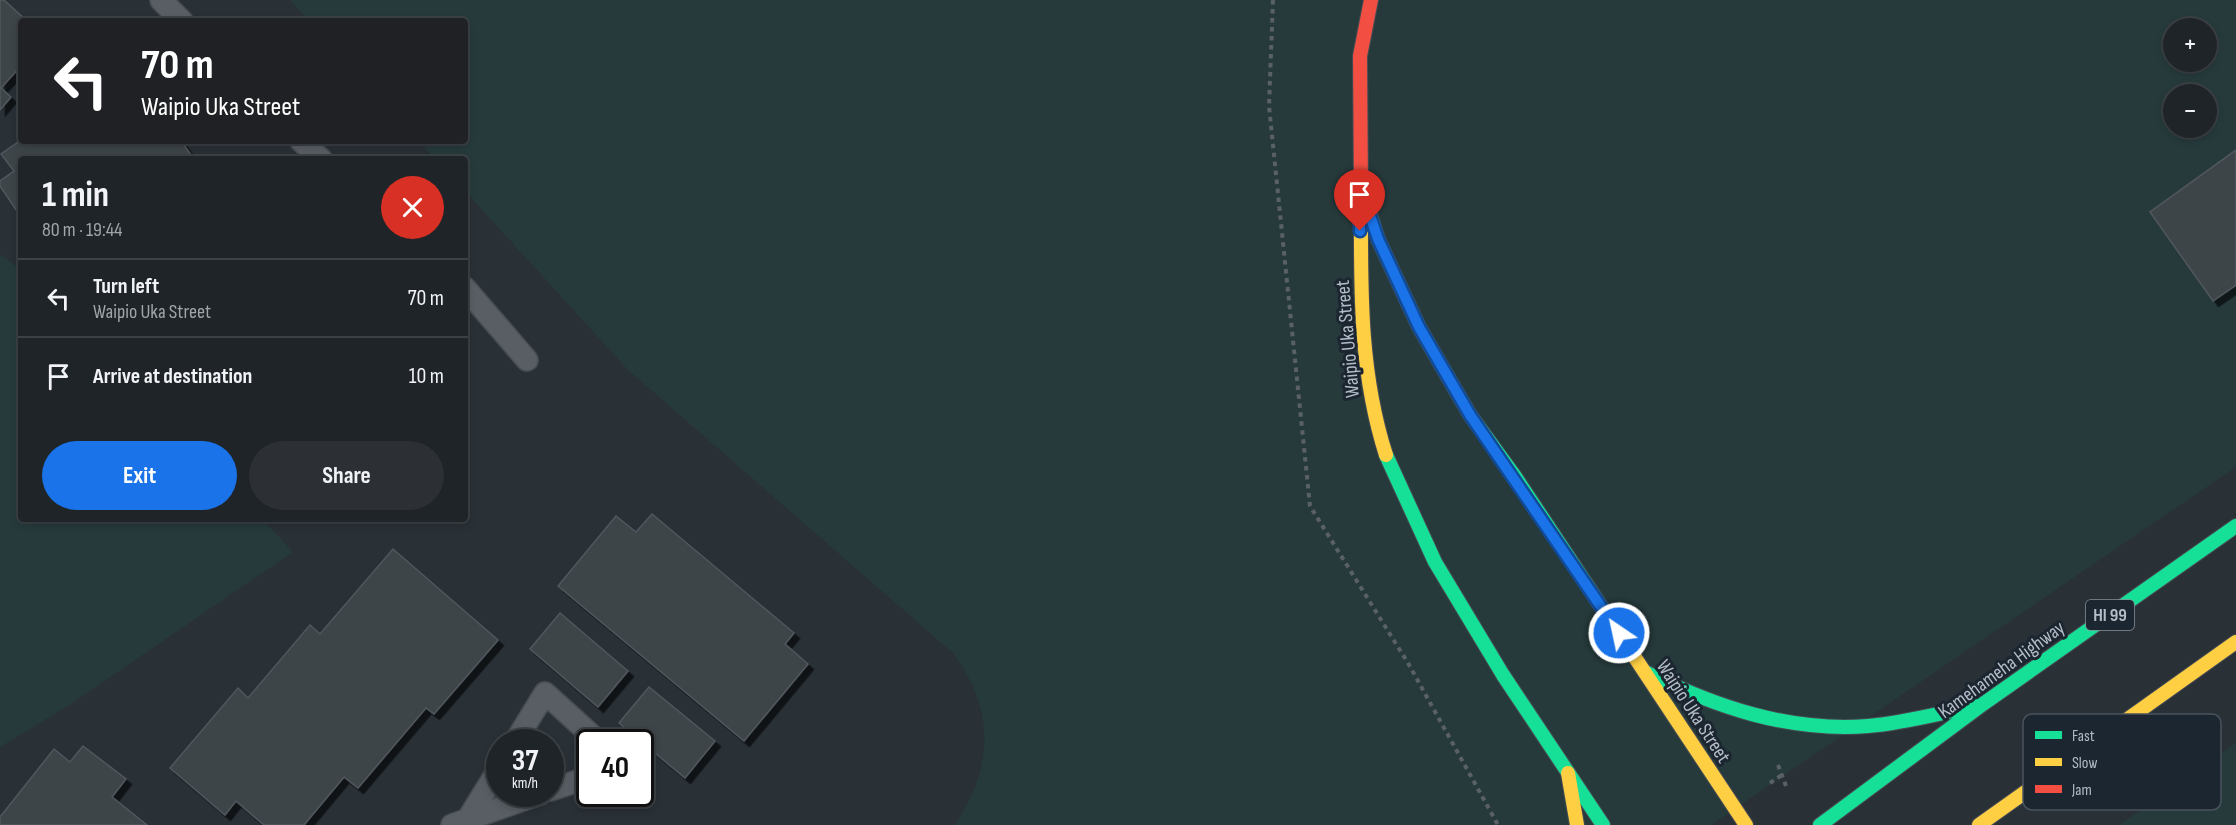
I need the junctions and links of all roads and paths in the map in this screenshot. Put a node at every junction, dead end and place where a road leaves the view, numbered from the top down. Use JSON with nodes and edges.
{"nodes":[{"id":1,"x":161,"y":0,"type":"edge"},
{"id":2,"x":1371,"y":0,"type":"edge"},
{"id":3,"x":179,"y":18,"type":"edge"},
{"id":4,"x":304,"y":144,"type":"edge"},
{"id":5,"x":318,"y":156,"type":"edge"},
{"id":6,"x":1359,"y":183,"type":"junction"},
{"id":7,"x":468,"y":291,"type":"edge"},
{"id":8,"x":527,"y":360,"type":"dead end"},
{"id":9,"x":2236,"y":526,"type":"edge"},
{"id":10,"x":2236,"y":642,"type":"edge"},
{"id":11,"x":1645,"y":672,"type":"junction"},
{"id":12,"x":1983,"y":704,"type":"junction"},
{"id":13,"x":2138,"y":712,"type":"joint"},
{"id":14,"x":2135,"y":714,"type":"edge"},
{"id":15,"x":523,"y":729,"type":"edge"},
{"id":16,"x":585,"y":729,"type":"edge"},
{"id":17,"x":1778,"y":764,"type":"dead end"},
{"id":18,"x":1568,"y":773,"type":"junction"},
{"id":19,"x":1782,"y":775,"type":"junction"},
{"id":20,"x":1768,"y":785,"type":"dead end"},
{"id":21,"x":486,"y":786,"type":"edge"},
{"id":22,"x":1786,"y":786,"type":"dead end"},
{"id":23,"x":2023,"y":794,"type":"edge"},
{"id":24,"x":501,"y":807,"type":"edge"},
{"id":25,"x":460,"y":821,"type":"edge"},
{"id":26,"x":1577,"y":825,"type":"edge"},
{"id":27,"x":1603,"y":825,"type":"edge"},
{"id":28,"x":1746,"y":825,"type":"edge"},
{"id":29,"x":1820,"y":825,"type":"edge"},
{"id":30,"x":1979,"y":825,"type":"edge"}],
"edges":[{"from":1,"to":3,"type":"lane"},
{"from":2,"to":6,"type":"street","name":"Waipio Uka Street"},
{"from":4,"to":5,"type":"lane"},
{"from":6,"to":11,"type":"street","name":"Waipio Uka Street"},
{"from":6,"to":18,"type":"street","name":"Waipio Uka Street"},
{"from":7,"to":8,"type":"lane"},
{"from":9,"to":12,"type":"street","name":"Kamehameha Highway","number":"HI 99"},
{"from":10,"to":13,"type":"street"},
{"from":11,"to":12,"type":"street"},
{"from":11,"to":28,"type":"street","name":"Waipio Uka Street"},
{"from":12,"to":29,"type":"street","name":"Kamehameha Highway","number":"HI 99"},
{"from":13,"to":14,"type":"street"},
{"from":15,"to":16,"type":"lane"},
{"from":17,"to":19,"type":"path"},
{"from":18,"to":26,"type":"street"},
{"from":18,"to":27,"type":"street","name":"Waipio Uka Street"},
{"from":19,"to":20,"type":"path"},
{"from":19,"to":22,"type":"path"},
{"from":21,"to":25,"type":"lane"},
{"from":23,"to":30,"type":"street"},
{"from":24,"to":25,"type":"lane"}]}
